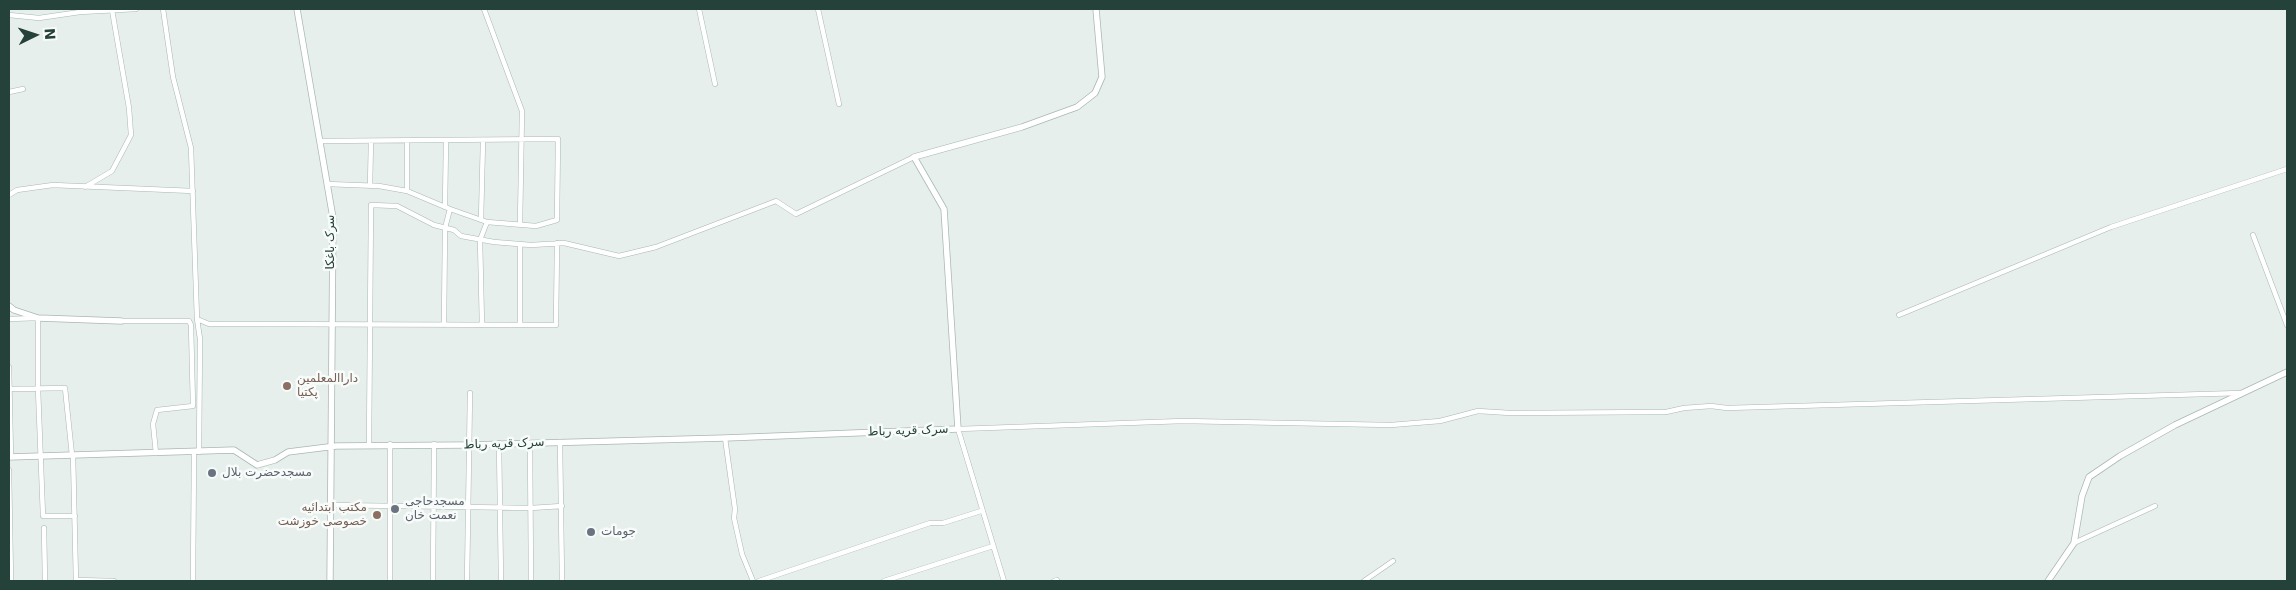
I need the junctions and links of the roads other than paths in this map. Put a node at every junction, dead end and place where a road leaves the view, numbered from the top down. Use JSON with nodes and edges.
{"nodes":[{"id":1,"x":136,"y":9,"type":"edge"},
{"id":2,"x":163,"y":9,"type":"edge"},
{"id":3,"x":297,"y":9,"type":"edge"},
{"id":4,"x":484,"y":9,"type":"edge"},
{"id":5,"x":699,"y":9,"type":"edge"},
{"id":6,"x":818,"y":9,"type":"edge"},
{"id":7,"x":1096,"y":9,"type":"edge"},
{"id":8,"x":112,"y":10,"type":"junction"},
{"id":9,"x":9,"y":15,"type":"edge"},
{"id":10,"x":714,"y":84,"type":"dead end"},
{"id":11,"x":23,"y":89,"type":"dead end"},
{"id":12,"x":9,"y":92,"type":"edge"},
{"id":13,"x":839,"y":104,"type":"dead end"},
{"id":14,"x":320,"y":140,"type":"junction"},
{"id":15,"x":520,"y":140,"type":"junction"},
{"id":16,"x":371,"y":141,"type":"junction"},
{"id":17,"x":407,"y":141,"type":"junction"},
{"id":18,"x":446,"y":141,"type":"junction"},
{"id":19,"x":483,"y":141,"type":"junction"},
{"id":20,"x":914,"y":158,"type":"junction"},
{"id":21,"x":2287,"y":169,"type":"edge"},
{"id":22,"x":327,"y":184,"type":"junction"},
{"id":23,"x":370,"y":186,"type":"junction"},
{"id":24,"x":85,"y":187,"type":"junction"},
{"id":25,"x":193,"y":191,"type":"junction"},
{"id":26,"x":407,"y":191,"type":"junction"},
{"id":27,"x":9,"y":195,"type":"edge"},
{"id":28,"x":447,"y":208,"type":"junction"},
{"id":29,"x":482,"y":220,"type":"junction"},
{"id":30,"x":487,"y":222,"type":"junction"},
{"id":31,"x":520,"y":224,"type":"junction"},
{"id":32,"x":445,"y":228,"type":"junction"},
{"id":33,"x":2253,"y":235,"type":"dead end"},
{"id":34,"x":480,"y":240,"type":"junction"},
{"id":35,"x":520,"y":244,"type":"junction"},
{"id":36,"x":558,"y":244,"type":"junction"},
{"id":37,"x":9,"y":306,"type":"edge"},
{"id":38,"x":1899,"y":315,"type":"dead end"},
{"id":39,"x":38,"y":318,"type":"junction"},
{"id":40,"x":9,"y":319,"type":"edge"},
{"id":41,"x":197,"y":319,"type":"junction"},
{"id":42,"x":121,"y":321,"type":"joint"},
{"id":43,"x":370,"y":323,"type":"junction"},
{"id":44,"x":332,"y":325,"type":"junction"},
{"id":45,"x":444,"y":325,"type":"junction"},
{"id":46,"x":482,"y":325,"type":"junction"},
{"id":47,"x":520,"y":325,"type":"junction"},
{"id":48,"x":2287,"y":325,"type":"edge"},
{"id":49,"x":9,"y":367,"type":"edge"},
{"id":50,"x":2287,"y":372,"type":"edge"},
{"id":51,"x":9,"y":389,"type":"edge"},
{"id":52,"x":38,"y":389,"type":"junction"},
{"id":53,"x":2242,"y":392,"type":"junction"},
{"id":54,"x":470,"y":393,"type":"dead end"},
{"id":55,"x":958,"y":429,"type":"junction"},
{"id":56,"x":725,"y":438,"type":"junction"},
{"id":57,"x":560,"y":442,"type":"junction"},
{"id":58,"x":499,"y":443,"type":"junction"},
{"id":59,"x":530,"y":443,"type":"junction"},
{"id":60,"x":390,"y":444,"type":"junction"},
{"id":61,"x":434,"y":444,"type":"junction"},
{"id":62,"x":370,"y":445,"type":"junction"},
{"id":63,"x":468,"y":445,"type":"junction"},
{"id":64,"x":331,"y":448,"type":"junction"},
{"id":65,"x":196,"y":452,"type":"junction"},
{"id":66,"x":156,"y":453,"type":"junction"},
{"id":67,"x":73,"y":455,"type":"junction"},
{"id":68,"x":40,"y":456,"type":"junction"},
{"id":69,"x":10,"y":457,"type":"edge"},
{"id":70,"x":9,"y":470,"type":"edge"},
{"id":71,"x":330,"y":505,"type":"junction"},
{"id":72,"x":389,"y":506,"type":"junction"},
{"id":73,"x":562,"y":506,"type":"junction"},
{"id":74,"x":2155,"y":506,"type":"dead end"},
{"id":75,"x":435,"y":508,"type":"junction"},
{"id":76,"x":468,"y":508,"type":"junction"},
{"id":77,"x":501,"y":508,"type":"junction"},
{"id":78,"x":531,"y":508,"type":"junction"},
{"id":79,"x":981,"y":511,"type":"junction"},
{"id":80,"x":75,"y":516,"type":"junction"},
{"id":81,"x":44,"y":528,"type":"dead end"},
{"id":82,"x":2074,"y":543,"type":"junction"},
{"id":83,"x":993,"y":546,"type":"junction"},
{"id":84,"x":1393,"y":561,"type":"dead end"},
{"id":85,"x":76,"y":580,"type":"edge"},
{"id":86,"x":11,"y":581,"type":"edge"},
{"id":87,"x":45,"y":581,"type":"edge"},
{"id":88,"x":114,"y":581,"type":"edge"},
{"id":89,"x":193,"y":581,"type":"edge"},
{"id":90,"x":330,"y":581,"type":"edge"},
{"id":91,"x":390,"y":581,"type":"edge"},
{"id":92,"x":433,"y":581,"type":"edge"},
{"id":93,"x":467,"y":581,"type":"edge"},
{"id":94,"x":500,"y":581,"type":"edge"},
{"id":95,"x":531,"y":581,"type":"edge"},
{"id":96,"x":562,"y":581,"type":"edge"},
{"id":97,"x":753,"y":581,"type":"edge"},
{"id":98,"x":759,"y":581,"type":"edge"},
{"id":99,"x":884,"y":581,"type":"edge"},
{"id":100,"x":1004,"y":581,"type":"edge"},
{"id":101,"x":1364,"y":581,"type":"edge"},
{"id":102,"x":2048,"y":581,"type":"edge"}],
"edges":[{"from":1,"to":8,"type":"street"},
{"from":2,"to":25,"type":"street"},
{"from":3,"to":14,"type":"street","name":"سرک باغکا"},
{"from":4,"to":15,"type":"street"},
{"from":5,"to":10,"type":"street"},
{"from":6,"to":13,"type":"street"},
{"from":7,"to":20,"type":"street"},
{"from":8,"to":9,"type":"street"},
{"from":8,"to":24,"type":"street"},
{"from":11,"to":12,"type":"street"},
{"from":14,"to":16,"type":"street"},
{"from":14,"to":22,"type":"street","name":"سرک باغکا"},
{"from":15,"to":19,"type":"street"},
{"from":15,"to":31,"type":"street"},
{"from":15,"to":31,"type":"street"},
{"from":16,"to":17,"type":"street"},
{"from":16,"to":23,"type":"street"},
{"from":17,"to":18,"type":"street"},
{"from":17,"to":26,"type":"street"},
{"from":18,"to":19,"type":"street"},
{"from":18,"to":28,"type":"street"},
{"from":19,"to":29,"type":"street"},
{"from":20,"to":36,"type":"street"},
{"from":20,"to":55,"type":"street","name":"سرک قریه رباط"},
{"from":21,"to":38,"type":"street"},
{"from":22,"to":23,"type":"street"},
{"from":22,"to":44,"type":"street","name":"سرک باغکا"},
{"from":23,"to":26,"type":"street"},
{"from":24,"to":25,"type":"street"},
{"from":24,"to":27,"type":"street"},
{"from":25,"to":41,"type":"street"},
{"from":26,"to":28,"type":"street"},
{"from":28,"to":29,"type":"street"},
{"from":28,"to":32,"type":"street"},
{"from":29,"to":30,"type":"street"},
{"from":30,"to":31,"type":"street"},
{"from":30,"to":34,"type":"street"},
{"from":32,"to":34,"type":"street"},
{"from":32,"to":43,"type":"street"},
{"from":32,"to":45,"type":"street"},
{"from":33,"to":48,"type":"street"},
{"from":34,"to":35,"type":"street"},
{"from":34,"to":46,"type":"street"},
{"from":35,"to":36,"type":"street"},
{"from":35,"to":47,"type":"street"},
{"from":36,"to":47,"type":"street"},
{"from":37,"to":39,"type":"street"},
{"from":39,"to":40,"type":"street"},
{"from":39,"to":42,"type":"street"},
{"from":39,"to":52,"type":"street"},
{"from":41,"to":44,"type":"street"},
{"from":41,"to":65,"type":"street"},
{"from":42,"to":66,"type":"street"},
{"from":43,"to":44,"type":"street"},
{"from":43,"to":45,"type":"street"},
{"from":43,"to":62,"type":"street"},
{"from":44,"to":64,"type":"street","name":"سرک باغکا"},
{"from":45,"to":46,"type":"street"},
{"from":46,"to":47,"type":"street"},
{"from":49,"to":51,"type":"street"},
{"from":50,"to":53,"type":"street"},
{"from":51,"to":52,"type":"street"},
{"from":51,"to":69,"type":"street"},
{"from":52,"to":67,"type":"street"},
{"from":52,"to":68,"type":"street"},
{"from":53,"to":55,"type":"street"},
{"from":53,"to":82,"type":"street"},
{"from":54,"to":63,"type":"street"},
{"from":55,"to":56,"type":"street","name":"سرک قریه رباط"},
{"from":55,"to":79,"type":"street"},
{"from":56,"to":57,"type":"street","name":"سرک قریه رباط"},
{"from":56,"to":97,"type":"street"},
{"from":57,"to":59,"type":"street","name":"سرک قریه رباط"},
{"from":57,"to":73,"type":"street"},
{"from":58,"to":59,"type":"street","name":"سرک قریه رباط"},
{"from":58,"to":63,"type":"street","name":"سرک قریه رباط"},
{"from":58,"to":77,"type":"street"},
{"from":59,"to":78,"type":"street"},
{"from":60,"to":61,"type":"street","name":"سرک قریه رباط"},
{"from":60,"to":62,"type":"street","name":"سرک قریه رباط"},
{"from":60,"to":72,"type":"street"},
{"from":61,"to":63,"type":"street","name":"سرک قریه رباط"},
{"from":61,"to":75,"type":"street"},
{"from":62,"to":64,"type":"street","name":"سرک قریه رباط"},
{"from":63,"to":76,"type":"street"},
{"from":64,"to":65,"type":"street","name":"سرک قریه رباط"},
{"from":64,"to":71,"type":"street","name":"سرک باغکا"},
{"from":65,"to":66,"type":"street"},
{"from":65,"to":89,"type":"street"},
{"from":66,"to":67,"type":"street"},
{"from":67,"to":68,"type":"street"},
{"from":67,"to":80,"type":"street"},
{"from":68,"to":69,"type":"street"},
{"from":68,"to":80,"type":"street"},
{"from":70,"to":86,"type":"street"},
{"from":71,"to":72,"type":"street"},
{"from":71,"to":90,"type":"street","name":"سرک باغکا"},
{"from":72,"to":75,"type":"street"},
{"from":72,"to":91,"type":"street"},
{"from":73,"to":78,"type":"street"},
{"from":73,"to":96,"type":"street"},
{"from":74,"to":82,"type":"street"},
{"from":75,"to":76,"type":"street"},
{"from":75,"to":92,"type":"street"},
{"from":76,"to":77,"type":"street"},
{"from":76,"to":93,"type":"street"},
{"from":77,"to":78,"type":"street"},
{"from":77,"to":94,"type":"street"},
{"from":78,"to":95,"type":"street"},
{"from":79,"to":83,"type":"street"},
{"from":79,"to":98,"type":"street"},
{"from":80,"to":85,"type":"street"},
{"from":81,"to":87,"type":"street"},
{"from":82,"to":102,"type":"street"},
{"from":83,"to":99,"type":"street"},
{"from":83,"to":100,"type":"street"},
{"from":84,"to":101,"type":"street"},
{"from":85,"to":88,"type":"street"}]}
